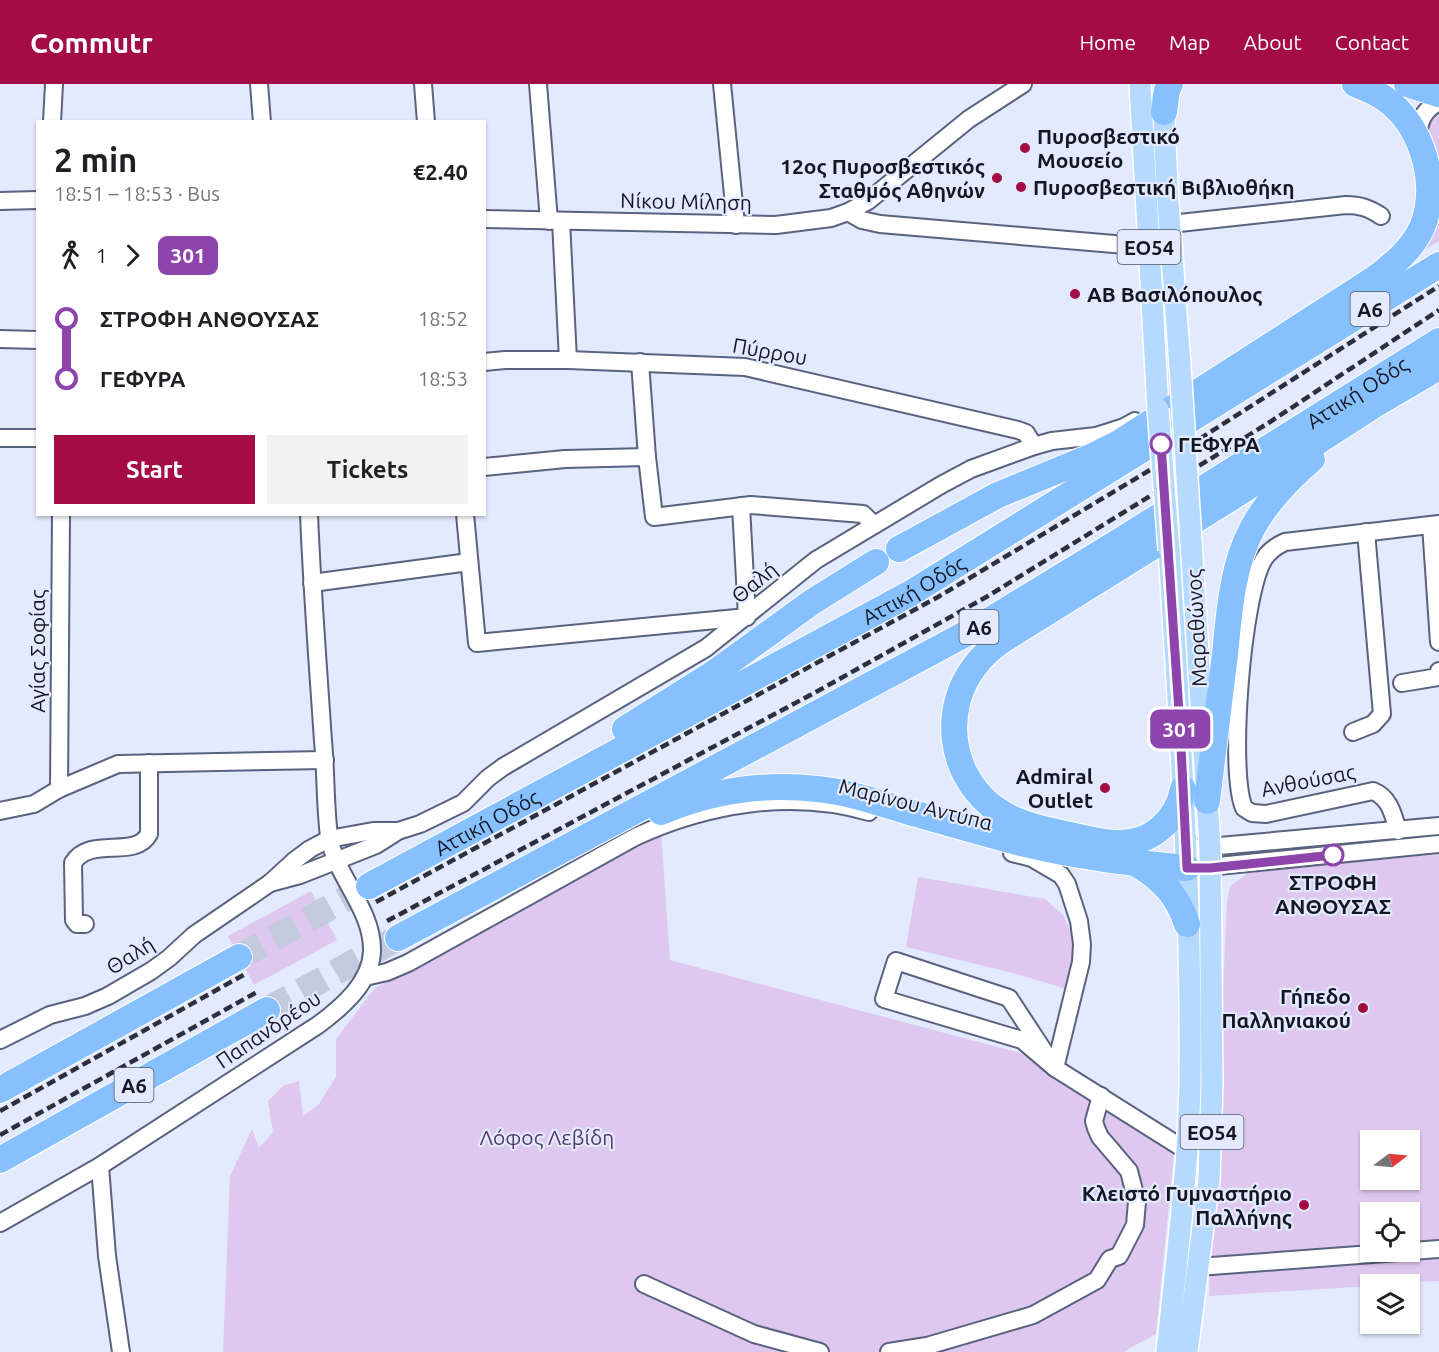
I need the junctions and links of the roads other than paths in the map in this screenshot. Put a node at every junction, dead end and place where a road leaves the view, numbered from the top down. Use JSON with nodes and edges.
{"nodes":[{"id":1,"x":54,"y":84,"type":"edge"},
{"id":2,"x":259,"y":84,"type":"edge"},
{"id":3,"x":423,"y":84,"type":"edge"},
{"id":4,"x":538,"y":84,"type":"edge"},
{"id":5,"x":723,"y":84,"type":"edge"},
{"id":6,"x":1023,"y":84,"type":"edge"},
{"id":7,"x":1140,"y":84,"type":"edge"},
{"id":8,"x":1163,"y":84,"type":"edge"},
{"id":9,"x":1170,"y":84,"type":"edge"},
{"id":10,"x":1354,"y":84,"type":"edge"},
{"id":11,"x":1407,"y":84,"type":"edge"},
{"id":12,"x":1439,"y":94,"type":"edge"},
{"id":13,"x":1439,"y":102,"type":"edge"},
{"id":14,"x":1164,"y":112,"type":"junction"},
{"id":15,"x":52,"y":120,"type":"edge"},
{"id":16,"x":262,"y":120,"type":"edge"},
{"id":17,"x":426,"y":120,"type":"edge"},
{"id":18,"x":1419,"y":140,"type":"junction"},
{"id":19,"x":36,"y":200,"type":"edge"},
{"id":20,"x":0,"y":201,"type":"edge"},
{"id":21,"x":848,"y":212,"type":"junction"},
{"id":22,"x":1381,"y":216,"type":"dead end"},
{"id":23,"x":486,"y":219,"type":"edge"},
{"id":24,"x":555,"y":221,"type":"junction"},
{"id":25,"x":736,"y":225,"type":"junction"},
{"id":26,"x":1170,"y":225,"type":"junction"},
{"id":27,"x":1149,"y":248,"type":"junction"},
{"id":28,"x":1439,"y":265,"type":"edge"},
{"id":29,"x":0,"y":339,"type":"edge"},
{"id":30,"x":36,"y":340,"type":"edge"},
{"id":31,"x":1439,"y":341,"type":"edge"},
{"id":32,"x":568,"y":360,"type":"junction"},
{"id":33,"x":486,"y":362,"type":"edge"},
{"id":34,"x":640,"y":362,"type":"junction"},
{"id":35,"x":1439,"y":367,"type":"edge"},
{"id":36,"x":1158,"y":409,"type":"junction"},
{"id":37,"x":0,"y":438,"type":"edge"},
{"id":38,"x":36,"y":438,"type":"edge"},
{"id":39,"x":1034,"y":446,"type":"junction"},
{"id":40,"x":647,"y":457,"type":"junction"},
{"id":41,"x":486,"y":467,"type":"edge"},
{"id":42,"x":741,"y":506,"type":"junction"},
{"id":43,"x":61,"y":516,"type":"edge"},
{"id":44,"x":309,"y":516,"type":"edge"},
{"id":45,"x":465,"y":516,"type":"edge"},
{"id":46,"x":874,"y":525,"type":"junction"},
{"id":47,"x":1435,"y":525,"type":"edge"},
{"id":48,"x":1366,"y":532,"type":"junction"},
{"id":49,"x":899,"y":549,"type":"dead end"},
{"id":50,"x":469,"y":562,"type":"junction"},
{"id":51,"x":876,"y":562,"type":"dead end"},
{"id":52,"x":312,"y":583,"type":"junction"},
{"id":53,"x":747,"y":616,"type":"junction"},
{"id":54,"x":1439,"y":642,"type":"edge"},
{"id":55,"x":1439,"y":671,"type":"edge"},
{"id":56,"x":1402,"y":683,"type":"dead end"},
{"id":57,"x":1353,"y":732,"type":"dead end"},
{"id":58,"x":325,"y":760,"type":"junction"},
{"id":59,"x":149,"y":763,"type":"junction"},
{"id":60,"x":59,"y":789,"type":"junction"},
{"id":61,"x":1184,"y":789,"type":"junction"},
{"id":62,"x":1207,"y":801,"type":"junction"},
{"id":63,"x":0,"y":811,"type":"edge"},
{"id":64,"x":1439,"y":826,"type":"edge"},
{"id":65,"x":398,"y":831,"type":"junction"},
{"id":66,"x":1398,"y":831,"type":"junction"},
{"id":67,"x":330,"y":839,"type":"junction"},
{"id":68,"x":1439,"y":844,"type":"edge"},
{"id":69,"x":1198,"y":858,"type":"junction"},
{"id":70,"x":337,"y":860,"type":"junction"},
{"id":71,"x":1137,"y":864,"type":"junction"},
{"id":72,"x":502,"y":882,"type":"junction"},
{"id":73,"x":270,"y":883,"type":"junction"},
{"id":74,"x":85,"y":924,"type":"dead end"},
{"id":75,"x":1187,"y":924,"type":"junction"},
{"id":76,"x":398,"y":938,"type":"tunnel mouth"},
{"id":77,"x":239,"y":957,"type":"tunnel mouth"},
{"id":78,"x":365,"y":977,"type":"junction"},
{"id":79,"x":267,"y":1010,"type":"tunnel mouth"},
{"id":80,"x":0,"y":1040,"type":"edge"},
{"id":81,"x":1055,"y":1068,"type":"junction"},
{"id":82,"x":0,"y":1090,"type":"edge"},
{"id":83,"x":1101,"y":1096,"type":"junction"},
{"id":84,"x":1187,"y":1151,"type":"junction"},
{"id":85,"x":0,"y":1160,"type":"edge"},
{"id":86,"x":100,"y":1166,"type":"junction"},
{"id":87,"x":0,"y":1223,"type":"edge"},
{"id":88,"x":1439,"y":1249,"type":"edge"},
{"id":89,"x":1198,"y":1267,"type":"junction"},
{"id":90,"x":644,"y":1284,"type":"dead end"},
{"id":91,"x":121,"y":1352,"type":"edge"},
{"id":92,"x":820,"y":1352,"type":"edge"},
{"id":93,"x":889,"y":1352,"type":"edge"},
{"id":94,"x":1167,"y":1352,"type":"edge"},
{"id":95,"x":1187,"y":1352,"type":"edge"}],
"edges":[{"from":1,"to":15,"type":"street"},
{"from":2,"to":16,"type":"street"},
{"from":3,"to":17,"type":"street"},
{"from":4,"to":24,"type":"street"},
{"from":5,"to":25,"type":"street"},
{"from":6,"to":21,"type":"street","name":"Νίκου Μίληση"},
{"from":7,"to":27,"type":"main road","name":"Μαραθώνος","number":"ΕΟ54"},
{"from":8,"to":14,"type":"main road","name":"Μαραθώνος","number":"ΕΟ54"},
{"from":9,"to":14,"type":"highway"},
{"from":10,"to":18,"type":"highway"},
{"from":11,"to":12,"type":"highway"},
{"from":13,"to":18,"type":"street"},
{"from":14,"to":26,"type":"main road","name":"Μαραθώνος","number":"ΕΟ54"},
{"from":18,"to":49,"type":"highway"},
{"from":19,"to":20,"type":"street"},
{"from":21,"to":25,"type":"street","name":"Νίκου Μίληση"},
{"from":21,"to":27,"type":"street"},
{"from":22,"to":26,"type":"street"},
{"from":23,"to":24,"type":"street","name":"Νίκου Μίληση"},
{"from":24,"to":25,"type":"street","name":"Νίκου Μίληση"},
{"from":24,"to":32,"type":"street"},
{"from":26,"to":62,"type":"main road","name":"Μαραθώνος","number":"ΕΟ54","bridge":true},
{"from":27,"to":36,"type":"main road","name":"Μαραθώνος","number":"ΕΟ54"},
{"from":28,"to":51,"type":"highway","name":"Αττική Οδός","number":"Α6"},
{"from":29,"to":30,"type":"street"},
{"from":31,"to":72,"type":"highway","name":"Αττική Οδός","number":"Α6"},
{"from":32,"to":33,"type":"street","name":"Πύρρου"},
{"from":32,"to":34,"type":"street","name":"Πύρρου"},
{"from":34,"to":39,"type":"street","name":"Πύρρου"},
{"from":34,"to":40,"type":"street"},
{"from":35,"to":61,"type":"highway"},
{"from":35,"to":62,"type":"highway"},
{"from":36,"to":39,"type":"street","name":"Θαλή"},
{"from":36,"to":61,"type":"main road","name":"Μαραθώνος","number":"ΕΟ54","bridge":true},
{"from":37,"to":38,"type":"street"},
{"from":39,"to":46,"type":"street","name":"Θαλή"},
{"from":40,"to":41,"type":"street"},
{"from":40,"to":42,"type":"street"},
{"from":42,"to":46,"type":"street"},
{"from":42,"to":53,"type":"street"},
{"from":43,"to":60,"type":"street","name":"Αγίας Σοφίας"},
{"from":44,"to":52,"type":"street","name":"Παπανδρέου"},
{"from":45,"to":50,"type":"street"},
{"from":46,"to":53,"type":"street","name":"Θαλή"},
{"from":47,"to":48,"type":"street","name":"Ανθούσας"},
{"from":47,"to":54,"type":"street"},
{"from":48,"to":57,"type":"street"},
{"from":48,"to":66,"type":"street","name":"Ανθούσας"},
{"from":50,"to":52,"type":"street"},
{"from":50,"to":53,"type":"street"},
{"from":52,"to":58,"type":"street","name":"Παπανδρέου"},
{"from":53,"to":65,"type":"street","name":"Θαλή"},
{"from":55,"to":56,"type":"street"},
{"from":58,"to":59,"type":"street"},
{"from":58,"to":67,"type":"street","name":"Παπανδρέου"},
{"from":59,"to":60,"type":"street"},
{"from":59,"to":74,"type":"street"},
{"from":60,"to":63,"type":"street"},
{"from":61,"to":69,"type":"main road","name":"Μαραθώνος","number":"ΕΟ54"},
{"from":62,"to":69,"type":"main road","name":"Μαραθώνος","number":"ΕΟ54"},
{"from":64,"to":66,"type":"street"},
{"from":65,"to":67,"type":"street","name":"Θαλή"},
{"from":65,"to":70,"type":"street","name":"Θαλή"},
{"from":66,"to":69,"type":"street"},
{"from":67,"to":70,"type":"street","name":"Παπανδρέου"},
{"from":67,"to":73,"type":"street","name":"Θαλή"},
{"from":68,"to":69,"type":"street"},
{"from":69,"to":71,"type":"highway"},
{"from":69,"to":75,"type":"main road","name":"Μαραθώνος","number":"ΕΟ54"},
{"from":69,"to":89,"type":"main road","name":"Μαραθώνος","number":"ΕΟ54"},
{"from":70,"to":73,"type":"street","name":"Θαλή"},
{"from":70,"to":78,"type":"street","name":"Παπανδρέου"},
{"from":71,"to":72,"type":"highway"},
{"from":71,"to":75,"type":"highway"},
{"from":72,"to":76,"type":"highway","name":"Αττική Οδός","number":"Α6"},
{"from":73,"to":80,"type":"street","name":"Θαλή"},
{"from":75,"to":84,"type":"main road","name":"Μαραθώνος","number":"ΕΟ54"},
{"from":77,"to":82,"type":"highway"},
{"from":78,"to":81,"type":"street","name":"Μαρίνου Αντύπα"},
{"from":78,"to":86,"type":"street","name":"Παπανδρέου"},
{"from":79,"to":85,"type":"highway","number":"Α6"},
{"from":81,"to":81,"type":"street"},
{"from":81,"to":83,"type":"street"},
{"from":83,"to":84,"type":"street"},
{"from":83,"to":93,"type":"street"},
{"from":84,"to":94,"type":"main road","name":"Μαραθώνος","number":"ΕΟ54"},
{"from":86,"to":87,"type":"street","name":"Παπανδρέου"},
{"from":86,"to":91,"type":"street"},
{"from":88,"to":89,"type":"street"},
{"from":89,"to":95,"type":"main road","name":"Μαραθώνος","number":"ΕΟ54"},
{"from":90,"to":92,"type":"street"}]}
